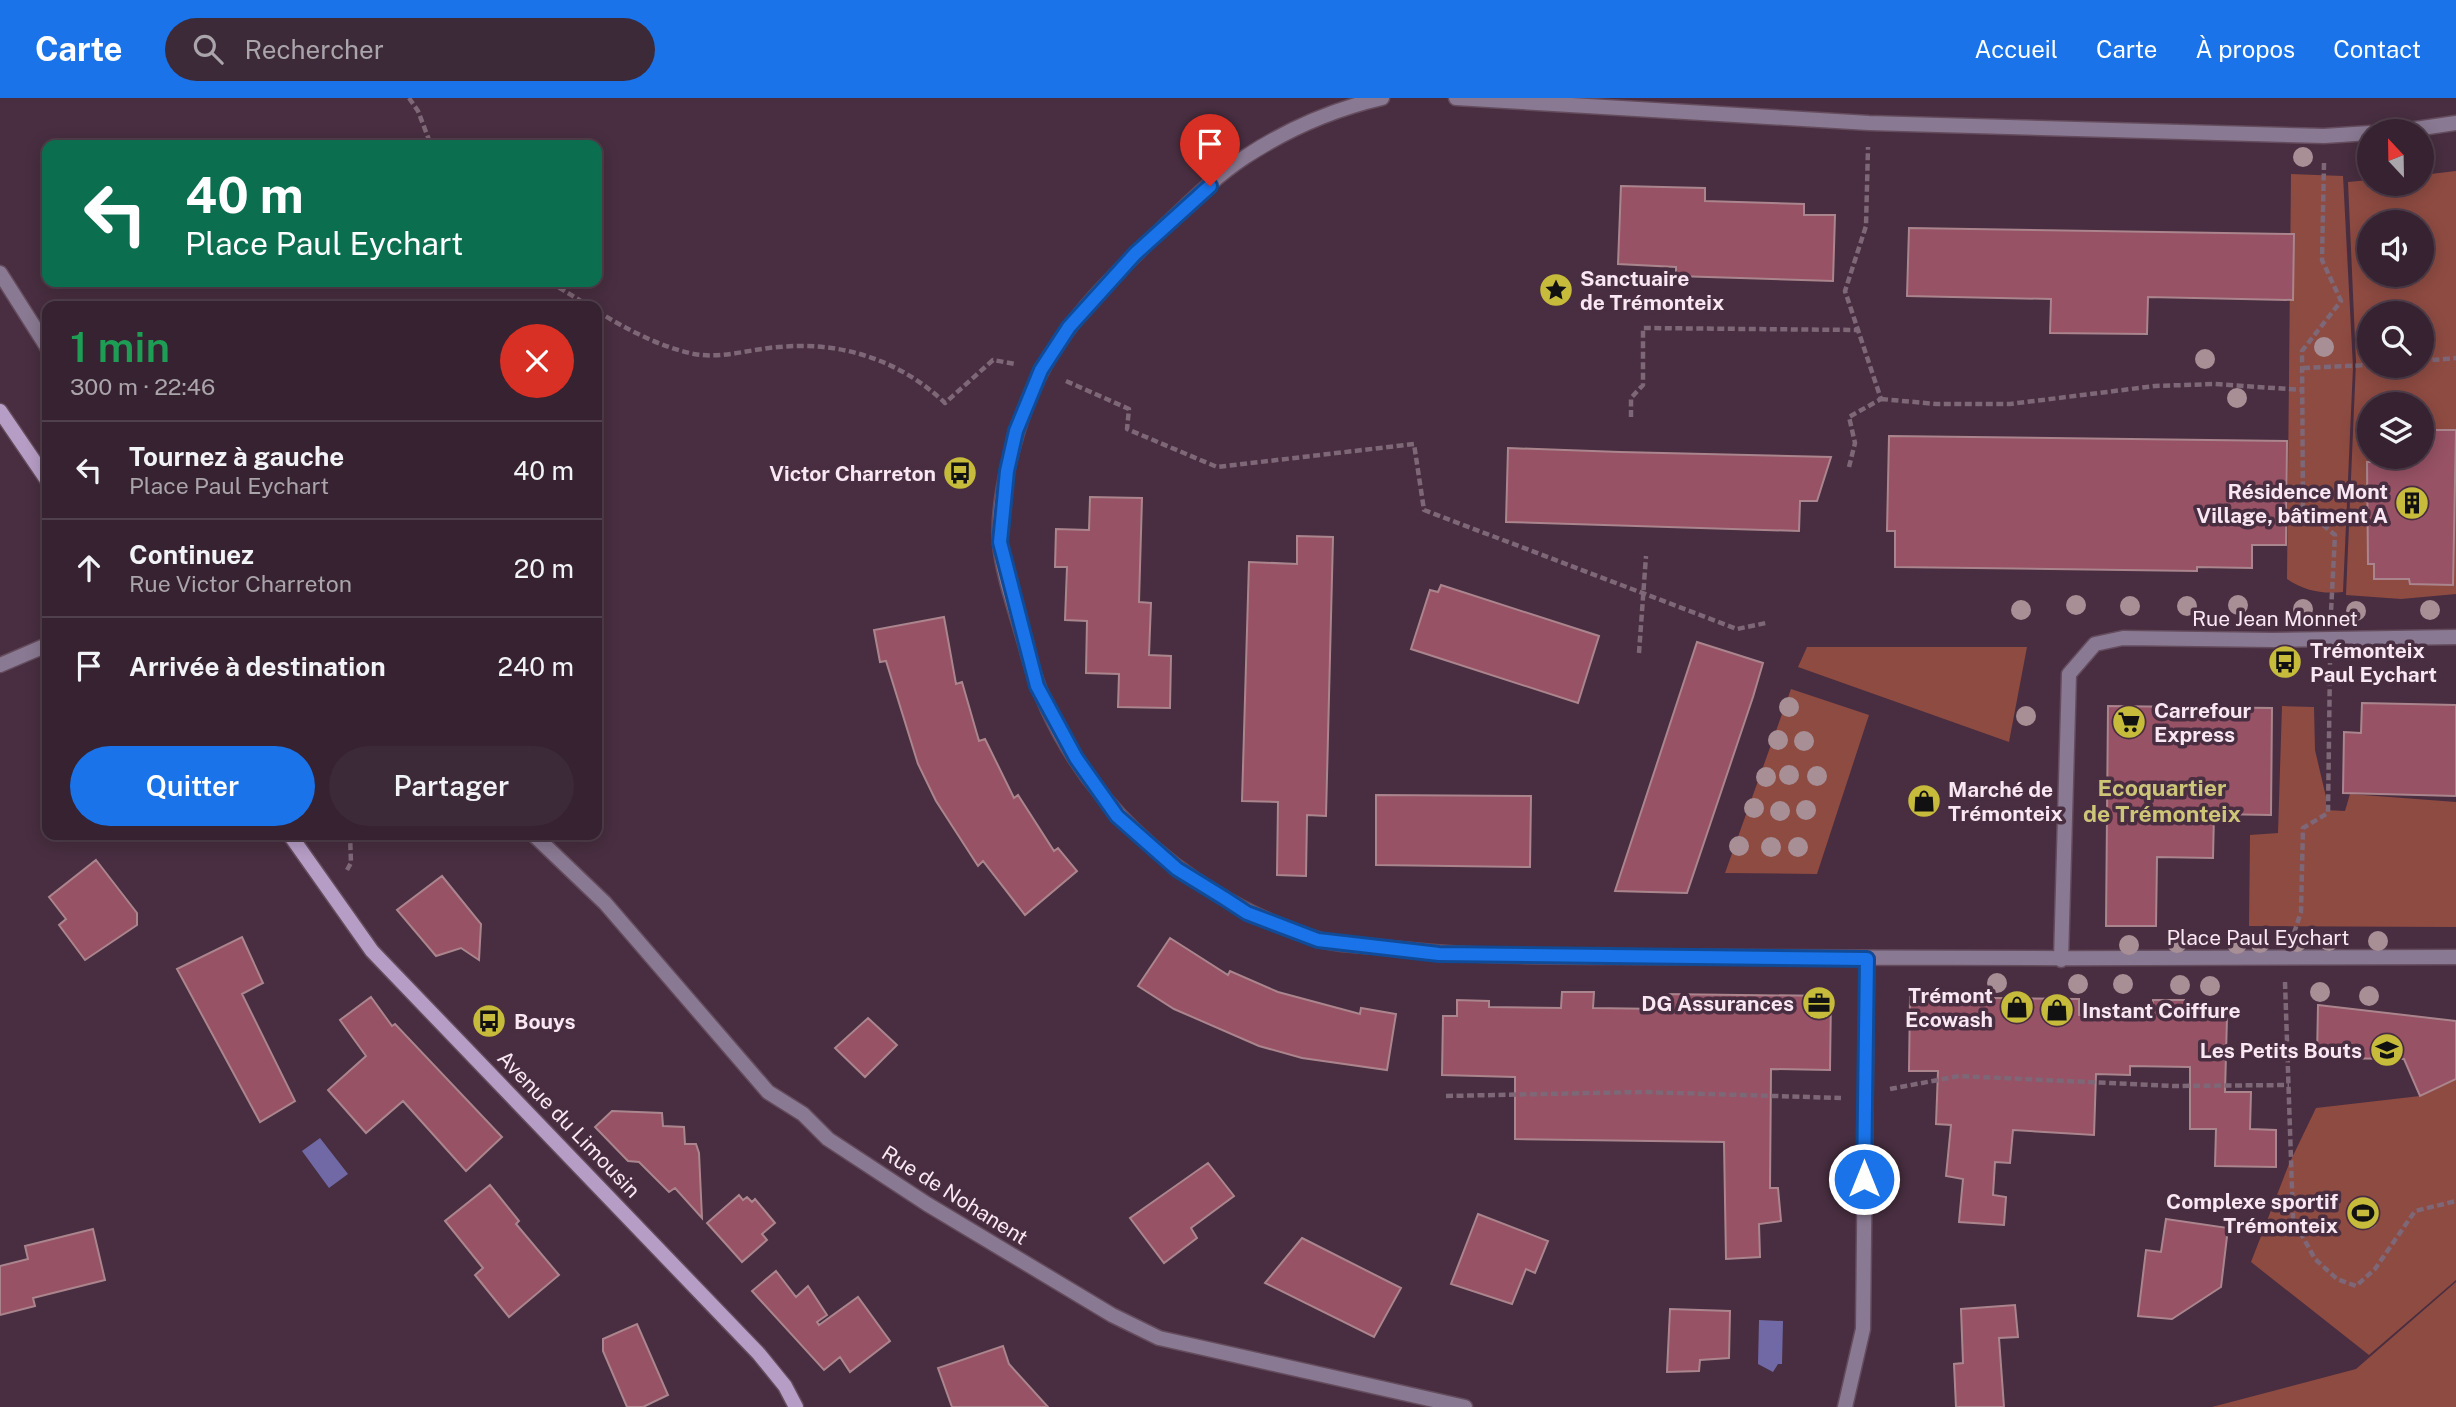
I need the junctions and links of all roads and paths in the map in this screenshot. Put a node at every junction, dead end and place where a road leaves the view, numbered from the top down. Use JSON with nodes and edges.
{"nodes":[{"id":1,"x":409,"y":98,"type":"edge"},
{"id":2,"x":1382,"y":98,"type":"edge"},
{"id":3,"x":1457,"y":98,"type":"edge"},
{"id":4,"x":1869,"y":123,"type":"junction"},
{"id":5,"x":2456,"y":123,"type":"edge"},
{"id":6,"x":2434,"y":126,"type":"edge"},
{"id":7,"x":2357,"y":134,"type":"edge"},
{"id":8,"x":2324,"y":136,"type":"junction"},
{"id":9,"x":429,"y":140,"type":"edge"},
{"id":10,"x":0,"y":273,"type":"edge"},
{"id":11,"x":558,"y":287,"type":"edge"},
{"id":12,"x":581,"y":301,"type":"edge"},
{"id":13,"x":602,"y":314,"type":"edge"},
{"id":14,"x":1857,"y":330,"type":"junction"},
{"id":15,"x":42,"y":338,"type":"edge"},
{"id":16,"x":2456,"y":358,"type":"edge"},
{"id":17,"x":2434,"y":360,"type":"edge"},
{"id":18,"x":2357,"y":366,"type":"edge"},
{"id":19,"x":2303,"y":368,"type":"junction"},
{"id":20,"x":1041,"y":370,"type":"junction"},
{"id":21,"x":2303,"y":390,"type":"junction"},
{"id":22,"x":1881,"y":399,"type":"junction"},
{"id":23,"x":0,"y":411,"type":"edge"},
{"id":24,"x":1631,"y":417,"type":"dead end"},
{"id":25,"x":1849,"y":467,"type":"dead end"},
{"id":26,"x":42,"y":473,"type":"edge"},
{"id":27,"x":1647,"y":556,"type":"dead end"},
{"id":28,"x":1645,"y":593,"type":"junction"},
{"id":29,"x":1766,"y":623,"type":"dead end"},
{"id":30,"x":2456,"y":637,"type":"edge"},
{"id":31,"x":2330,"y":640,"type":"junction"},
{"id":32,"x":42,"y":647,"type":"edge"},
{"id":33,"x":1639,"y":653,"type":"dead end"},
{"id":34,"x":0,"y":665,"type":"edge"},
{"id":35,"x":293,"y":840,"type":"edge"},
{"id":36,"x":350,"y":840,"type":"edge"},
{"id":37,"x":539,"y":840,"type":"edge"},
{"id":38,"x":351,"y":863,"type":"dead end"},
{"id":39,"x":2456,"y":957,"type":"edge"},
{"id":40,"x":2285,"y":958,"type":"junction"},
{"id":41,"x":1867,"y":959,"type":"junction"},
{"id":42,"x":2061,"y":960,"type":"junction"},
{"id":43,"x":2456,"y":1201,"type":"edge"},
{"id":44,"x":796,"y":1407,"type":"edge"},
{"id":45,"x":1465,"y":1407,"type":"edge"},
{"id":46,"x":1844,"y":1407,"type":"edge"}],
"edges":[{"from":1,"to":9,"type":"path"},
{"from":2,"to":20,"type":"street","name":"Place Paul Eychart"},
{"from":3,"to":4,"type":"street"},
{"from":4,"to":8,"type":"street"},
{"from":4,"to":14,"type":"path"},
{"from":5,"to":6,"type":"street"},
{"from":7,"to":8,"type":"street"},
{"from":8,"to":19,"type":"path"},
{"from":10,"to":15,"type":"street"},
{"from":11,"to":12,"type":"path"},
{"from":13,"to":20,"type":"path"},
{"from":14,"to":22,"type":"path"},
{"from":14,"to":24,"type":"path"},
{"from":16,"to":17,"type":"path"},
{"from":18,"to":19,"type":"path"},
{"from":19,"to":21,"type":"path"},
{"from":20,"to":28,"type":"path"},
{"from":20,"to":41,"type":"street","name":"Place Paul Eychart"},
{"from":21,"to":22,"type":"path"},
{"from":21,"to":31,"type":"path"},
{"from":22,"to":25,"type":"path"},
{"from":23,"to":26,"type":"main road"},
{"from":27,"to":28,"type":"path"},
{"from":28,"to":29,"type":"path"},
{"from":28,"to":33,"type":"path"},
{"from":30,"to":31,"type":"street","name":"Rue Jean Monnet"},
{"from":31,"to":40,"type":"path"},
{"from":31,"to":42,"type":"street","name":"Rue Jean Monnet"},
{"from":32,"to":34,"type":"street"},
{"from":35,"to":44,"type":"main road","name":"Avenue du Limousin"},
{"from":36,"to":38,"type":"path"},
{"from":37,"to":45,"type":"street","name":"Rue de Nohanent"},
{"from":39,"to":40,"type":"street","name":"Place Paul Eychart"},
{"from":40,"to":42,"type":"street","name":"Place Paul Eychart"},
{"from":40,"to":43,"type":"path"},
{"from":41,"to":42,"type":"street","name":"Place Paul Eychart"},
{"from":41,"to":46,"type":"street"}]}
